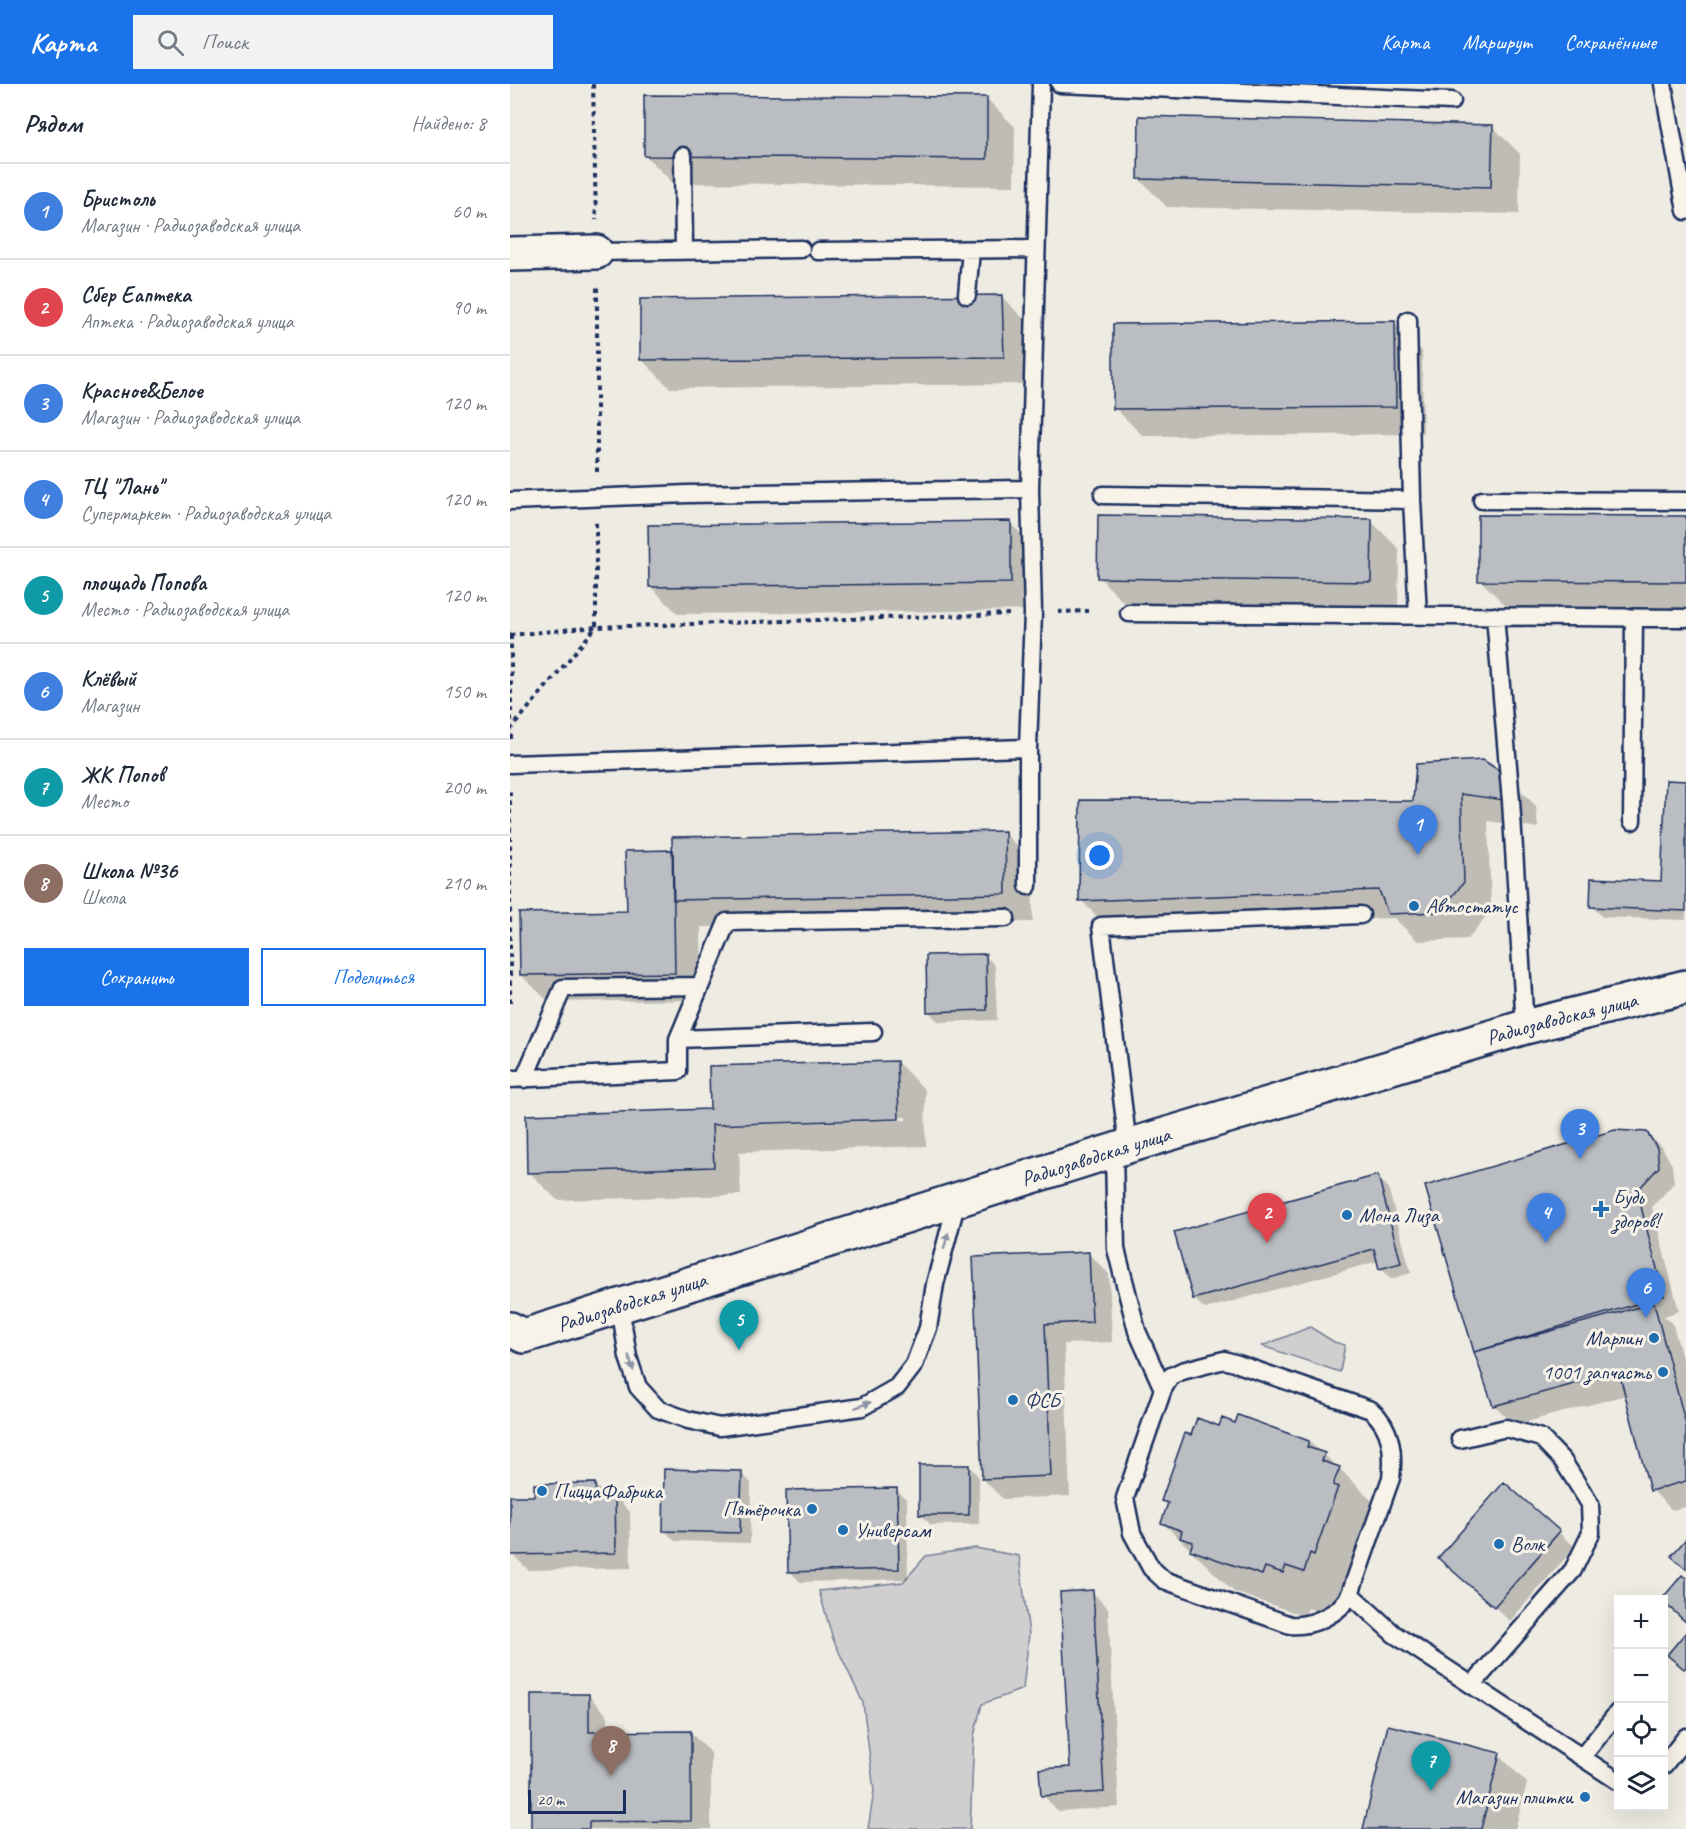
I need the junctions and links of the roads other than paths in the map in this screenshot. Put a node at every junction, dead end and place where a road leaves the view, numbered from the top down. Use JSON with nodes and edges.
{"nodes":[{"id":1,"x":1041,"y":84,"type":"edge"},
{"id":2,"x":1060,"y":84,"type":"edge"},
{"id":3,"x":1663,"y":84,"type":"edge"},
{"id":4,"x":1452,"y":101,"type":"dead end"},
{"id":5,"x":683,"y":156,"type":"dead end"},
{"id":6,"x":1686,"y":211,"type":"edge"},
{"id":7,"x":801,"y":249,"type":"dead end"},
{"id":8,"x":1036,"y":249,"type":"junction"},
{"id":9,"x":971,"y":250,"type":"junction"},
{"id":10,"x":684,"y":251,"type":"junction"},
{"id":11,"x":818,"y":251,"type":"dead end"},
{"id":12,"x":596,"y":252,"type":"joint"},
{"id":13,"x":510,"y":254,"type":"edge"},
{"id":14,"x":967,"y":296,"type":"dead end"},
{"id":15,"x":1408,"y":320,"type":"dead end"},
{"id":16,"x":1030,"y":489,"type":"junction"},
{"id":17,"x":1103,"y":495,"type":"dead end"},
{"id":18,"x":1412,"y":500,"type":"junction"},
{"id":19,"x":1482,"y":500,"type":"dead end"},
{"id":20,"x":510,"y":501,"type":"edge"},
{"id":21,"x":1686,"y":501,"type":"edge"},
{"id":22,"x":1129,"y":612,"type":"dead end"},
{"id":23,"x":1418,"y":615,"type":"junction"},
{"id":24,"x":1495,"y":616,"type":"junction"},
{"id":25,"x":1634,"y":618,"type":"junction"},
{"id":26,"x":1686,"y":618,"type":"edge"},
{"id":27,"x":1028,"y":748,"type":"junction"},
{"id":28,"x":510,"y":764,"type":"edge"},
{"id":29,"x":1632,"y":821,"type":"dead end"},
{"id":30,"x":1028,"y":886,"type":"dead end"},
{"id":31,"x":1361,"y":915,"type":"dead end"},
{"id":32,"x":1006,"y":918,"type":"dead end"},
{"id":33,"x":700,"y":986,"type":"junction"},
{"id":34,"x":1686,"y":987,"type":"edge"},
{"id":35,"x":1525,"y":1027,"type":"junction"},
{"id":36,"x":873,"y":1032,"type":"dead end"},
{"id":37,"x":678,"y":1039,"type":"junction"},
{"id":38,"x":517,"y":1079,"type":"edge"},
{"id":39,"x":1121,"y":1148,"type":"junction"},
{"id":40,"x":957,"y":1201,"type":"junction"},
{"id":41,"x":620,"y":1306,"type":"junction"},
{"id":42,"x":510,"y":1329,"type":"edge"},
{"id":43,"x":1163,"y":1389,"type":"junction"},
{"id":44,"x":1460,"y":1439,"type":"dead end"},
{"id":45,"x":1350,"y":1594,"type":"junction"},
{"id":46,"x":1472,"y":1685,"type":"junction"},
{"id":47,"x":1614,"y":1717,"type":"edge"},
{"id":48,"x":1686,"y":1737,"type":"edge"},
{"id":49,"x":1582,"y":1757,"type":"junction"},
{"id":50,"x":1668,"y":1760,"type":"edge"},
{"id":51,"x":1614,"y":1777,"type":"edge"}],
"edges":[{"from":1,"to":8,"type":"lane"},
{"from":2,"to":4,"type":"lane"},
{"from":3,"to":6,"type":"lane"},
{"from":5,"to":10,"type":"lane"},
{"from":7,"to":10,"type":"lane"},
{"from":8,"to":9,"type":"lane"},
{"from":8,"to":16,"type":"lane"},
{"from":9,"to":11,"type":"lane"},
{"from":9,"to":14,"type":"lane"},
{"from":10,"to":12,"type":"lane"},
{"from":12,"to":13,"type":"street"},
{"from":15,"to":18,"type":"lane"},
{"from":16,"to":20,"type":"lane"},
{"from":16,"to":27,"type":"lane"},
{"from":17,"to":18,"type":"lane"},
{"from":18,"to":23,"type":"lane"},
{"from":19,"to":21,"type":"lane"},
{"from":22,"to":23,"type":"lane"},
{"from":23,"to":24,"type":"lane"},
{"from":24,"to":25,"type":"lane"},
{"from":24,"to":35,"type":"lane"},
{"from":25,"to":26,"type":"lane"},
{"from":25,"to":29,"type":"lane"},
{"from":27,"to":28,"type":"lane"},
{"from":27,"to":30,"type":"lane"},
{"from":31,"to":39,"type":"lane"},
{"from":32,"to":33,"type":"lane"},
{"from":33,"to":37,"type":"lane"},
{"from":33,"to":38,"type":"lane"},
{"from":34,"to":35,"type":"street","name":"Радиозаводская улица"},
{"from":35,"to":39,"type":"street","name":"Радиозаводская улица"},
{"from":36,"to":37,"type":"lane"},
{"from":37,"to":38,"type":"lane"},
{"from":39,"to":40,"type":"street","name":"Радиозаводская улица"},
{"from":39,"to":43,"type":"lane"},
{"from":40,"to":41,"type":"street","name":"Радиозаводская улица"},
{"from":41,"to":40,"type":"lane","one_way":true},
{"from":41,"to":42,"type":"street","name":"Радиозаводская улица"},
{"from":43,"to":45,"type":"lane"},
{"from":43,"to":45,"type":"lane"},
{"from":44,"to":46,"type":"lane"},
{"from":45,"to":46,"type":"lane"},
{"from":46,"to":49,"type":"lane"},
{"from":47,"to":49,"type":"lane"},
{"from":48,"to":50,"type":"lane"},
{"from":49,"to":51,"type":"lane"}]}
